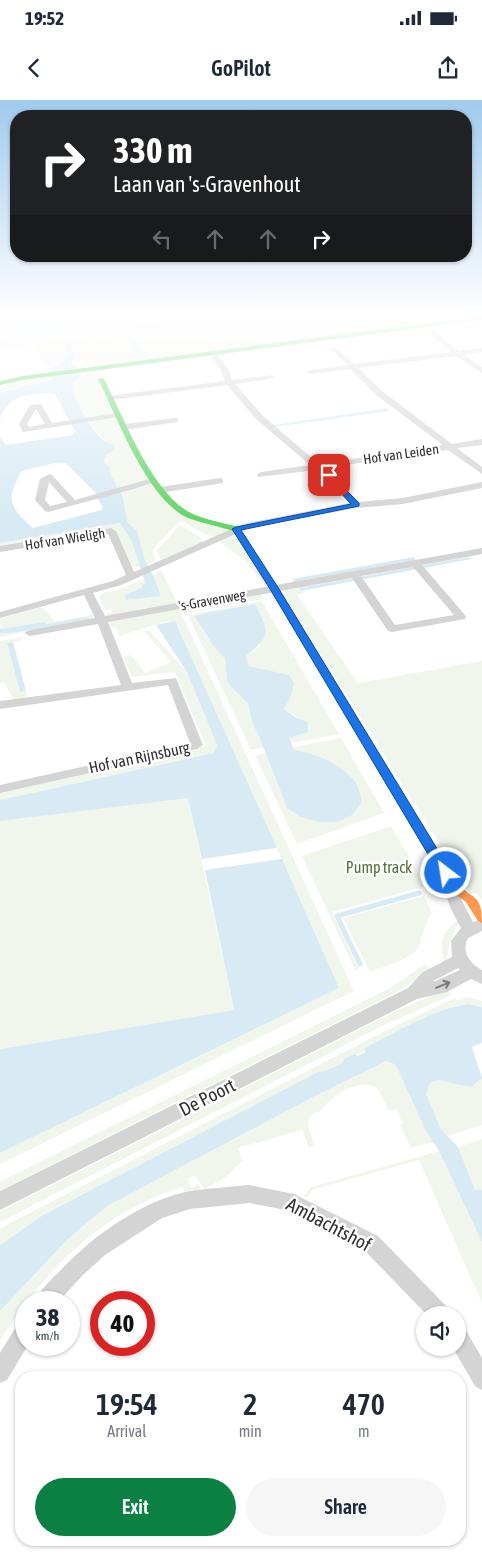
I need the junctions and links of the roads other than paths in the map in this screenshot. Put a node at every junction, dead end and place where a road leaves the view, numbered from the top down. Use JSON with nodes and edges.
{"nodes":[{"id":1,"x":103,"y":383,"type":"edge"},
{"id":2,"x":220,"y":383,"type":"edge"},
{"id":3,"x":230,"y":383,"type":"edge"},
{"id":4,"x":369,"y":383,"type":"edge"},
{"id":5,"x":111,"y":398,"type":"junction"},
{"id":6,"x":118,"y":415,"type":"junction"},
{"id":7,"x":175,"y":420,"type":"dead end"},
{"id":8,"x":50,"y":426,"type":"dead end"},
{"id":9,"x":124,"y":427,"type":"junction"},
{"id":10,"x":482,"y":442,"type":"edge"},
{"id":11,"x":450,"y":447,"type":"junction"},
{"id":12,"x":319,"y":467,"type":"junction"},
{"id":13,"x":482,"y":471,"type":"edge"},
{"id":14,"x":261,"y":475,"type":"dead end"},
{"id":15,"x":220,"y":481,"type":"dead end"},
{"id":16,"x":482,"y":485,"type":"edge"},
{"id":17,"x":157,"y":486,"type":"junction"},
{"id":18,"x":73,"y":503,"type":"dead end"},
{"id":19,"x":356,"y":505,"type":"junction"},
{"id":20,"x":236,"y":529,"type":"junction"},
{"id":21,"x":0,"y":549,"type":"edge"},
{"id":22,"x":482,"y":551,"type":"edge"},
{"id":23,"x":418,"y":566,"type":"junction"},
{"id":24,"x":133,"y":575,"type":"junction"},
{"id":25,"x":357,"y":577,"type":"junction"},
{"id":26,"x":275,"y":589,"type":"junction"},
{"id":27,"x":87,"y":592,"type":"junction"},
{"id":28,"x":0,"y":615,"type":"edge"},
{"id":29,"x":102,"y":620,"type":"junction"},
{"id":30,"x":30,"y":633,"type":"dead end"},
{"id":31,"x":128,"y":688,"type":"junction"},
{"id":32,"x":0,"y":705,"type":"edge"},
{"id":33,"x":0,"y":788,"type":"edge"},
{"id":34,"x":454,"y":887,"type":"junction"},
{"id":35,"x":482,"y":918,"type":"edge"},
{"id":36,"x":476,"y":927,"type":"edge"},
{"id":37,"x":460,"y":960,"type":"junction"},
{"id":38,"x":477,"y":975,"type":"edge"},
{"id":39,"x":414,"y":993,"type":"junction"},
{"id":40,"x":0,"y":1201,"type":"edge"},
{"id":41,"x":55,"y":1291,"type":"edge"},
{"id":42,"x":432,"y":1306,"type":"edge"},
{"id":43,"x":15,"y":1347,"type":"edge"},
{"id":44,"x":466,"y":1350,"type":"edge"},
{"id":45,"x":0,"y":1373,"type":"edge"},
{"id":46,"x":482,"y":1379,"type":"edge"}],
"edges":[{"from":1,"to":5,"type":"street"},
{"from":2,"to":5,"type":"street"},
{"from":3,"to":12,"type":"street"},
{"from":4,"to":11,"type":"street"},
{"from":5,"to":6,"type":"street"},
{"from":6,"to":8,"type":"street"},
{"from":6,"to":9,"type":"street"},
{"from":7,"to":9,"type":"street"},
{"from":9,"to":17,"type":"street"},
{"from":10,"to":11,"type":"street","name":"Hof van Leiden"},
{"from":11,"to":12,"type":"street","name":"Hof van Leiden"},
{"from":11,"to":13,"type":"street"},
{"from":12,"to":14,"type":"street","name":"Hof van Leiden"},
{"from":12,"to":19,"type":"street"},
{"from":15,"to":17,"type":"street"},
{"from":16,"to":19,"type":"street"},
{"from":17,"to":18,"type":"street"},
{"from":17,"to":20,"type":"street"},
{"from":19,"to":20,"type":"street"},
{"from":20,"to":24,"type":"street"},
{"from":20,"to":26,"type":"street"},
{"from":21,"to":24,"type":"street","name":"Hof van Wieligh"},
{"from":22,"to":23,"type":"street","name":"'s-Gravenweg"},
{"from":23,"to":25,"type":"street","name":"'s-Gravenweg"},
{"from":23,"to":25,"type":"street"},
{"from":24,"to":27,"type":"street"},
{"from":25,"to":26,"type":"street","name":"'s-Gravenweg"},
{"from":26,"to":29,"type":"street","name":"'s-Gravenweg"},
{"from":26,"to":34,"type":"street"},
{"from":27,"to":28,"type":"street"},
{"from":27,"to":29,"type":"street"},
{"from":29,"to":30,"type":"street","name":"'s-Gravenweg"},
{"from":29,"to":31,"type":"street"},
{"from":31,"to":32,"type":"street","name":"Hof van Rijnsburg"},
{"from":31,"to":33,"type":"street","name":"Hof van Rijnsburg"},
{"from":34,"to":35,"type":"street"},
{"from":34,"to":36,"type":"street"},
{"from":36,"to":37,"type":"street"},
{"from":37,"to":38,"type":"street"},
{"from":37,"to":39,"type":"street","name":"De Poort"},
{"from":39,"to":38,"type":"street","name":"De Poort","one_way":true},
{"from":39,"to":40,"type":"street","name":"De Poort"},
{"from":41,"to":42,"type":"street","name":"Ambachtshof"},
{"from":43,"to":45,"type":"street"},
{"from":44,"to":46,"type":"street"}]}
